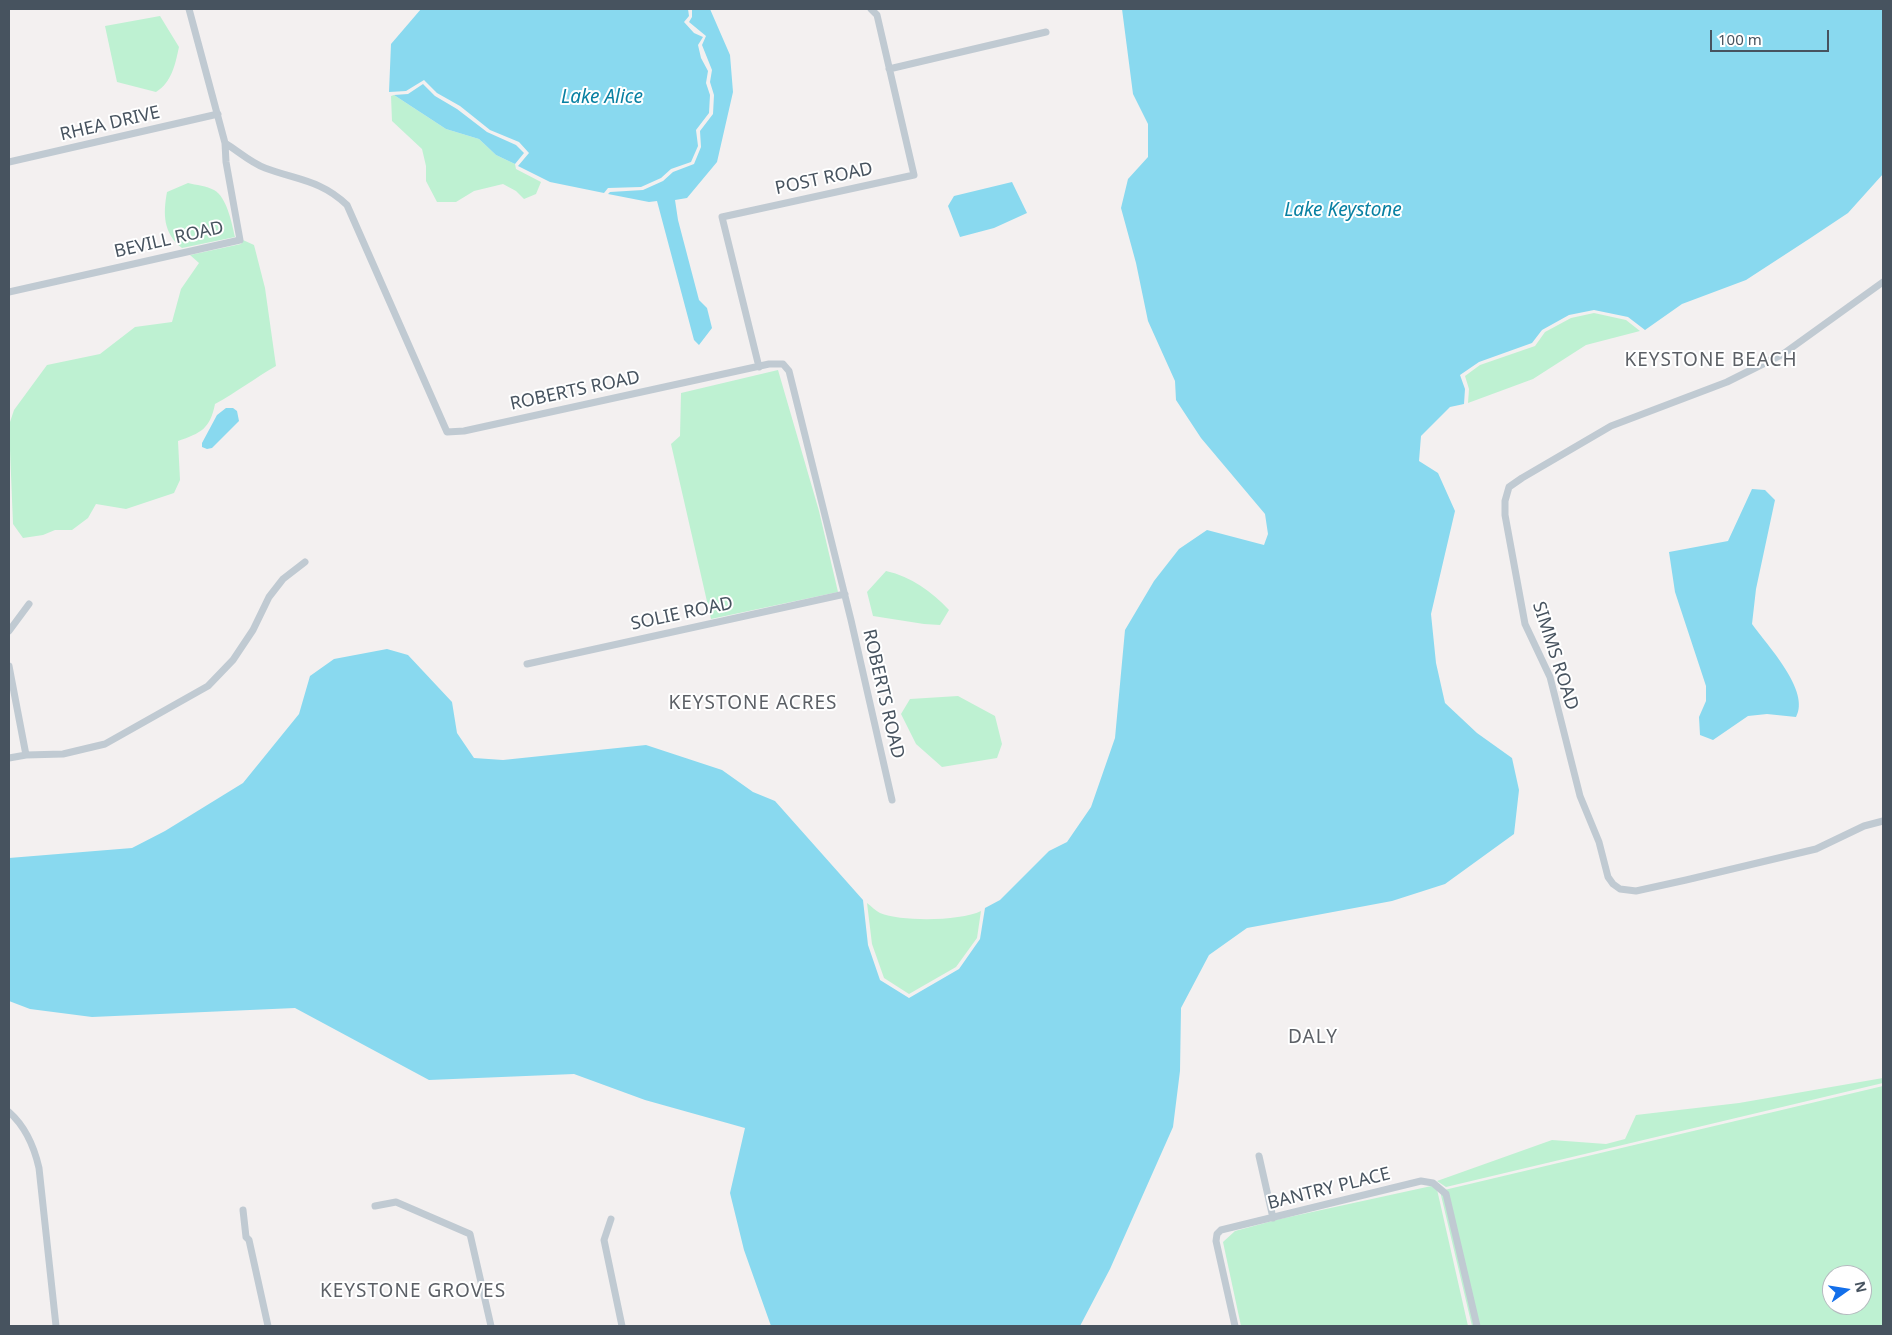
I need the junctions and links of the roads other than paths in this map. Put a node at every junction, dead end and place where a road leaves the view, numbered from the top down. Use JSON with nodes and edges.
{"nodes":[{"id":1,"x":189,"y":9,"type":"edge"},
{"id":2,"x":871,"y":9,"type":"edge"},
{"id":3,"x":1046,"y":32,"type":"dead end"},
{"id":4,"x":889,"y":69,"type":"junction"},
{"id":5,"x":218,"y":114,"type":"junction"},
{"id":6,"x":225,"y":143,"type":"junction"},
{"id":7,"x":9,"y":162,"type":"edge"},
{"id":8,"x":1883,"y":282,"type":"edge"},
{"id":9,"x":9,"y":292,"type":"edge"},
{"id":10,"x":759,"y":366,"type":"junction"},
{"id":11,"x":305,"y":562,"type":"dead end"},
{"id":12,"x":845,"y":594,"type":"junction"},
{"id":13,"x":29,"y":604,"type":"dead end"},
{"id":14,"x":9,"y":631,"type":"edge"},
{"id":15,"x":527,"y":664,"type":"dead end"},
{"id":16,"x":9,"y":666,"type":"edge"},
{"id":17,"x":26,"y":755,"type":"junction"},
{"id":18,"x":9,"y":758,"type":"edge"},
{"id":19,"x":892,"y":800,"type":"dead end"},
{"id":20,"x":1883,"y":821,"type":"edge"},
{"id":21,"x":9,"y":1112,"type":"edge"},
{"id":22,"x":1260,"y":1156,"type":"dead end"},
{"id":23,"x":375,"y":1206,"type":"dead end"},
{"id":24,"x":243,"y":1210,"type":"dead end"},
{"id":25,"x":1274,"y":1218,"type":"junction"},
{"id":26,"x":611,"y":1219,"type":"dead end"},
{"id":27,"x":56,"y":1326,"type":"edge"},
{"id":28,"x":268,"y":1326,"type":"edge"},
{"id":29,"x":491,"y":1326,"type":"edge"},
{"id":30,"x":622,"y":1326,"type":"edge"},
{"id":31,"x":1235,"y":1326,"type":"edge"},
{"id":32,"x":1477,"y":1326,"type":"edge"}],
"edges":[{"from":1,"to":5,"type":"street"},
{"from":2,"to":4,"type":"street","name":"POST ROAD"},
{"from":3,"to":4,"type":"street"},
{"from":4,"to":10,"type":"street","name":"POST ROAD"},
{"from":5,"to":6,"type":"street"},
{"from":5,"to":7,"type":"street","name":"RHEA DRIVE"},
{"from":6,"to":9,"type":"street","name":"BEVILL ROAD"},
{"from":6,"to":10,"type":"street","name":"ROBERTS ROAD"},
{"from":8,"to":20,"type":"street","name":"SIMMS ROAD"},
{"from":10,"to":12,"type":"street","name":"ROBERTS ROAD"},
{"from":11,"to":17,"type":"street"},
{"from":12,"to":15,"type":"street","name":"SOLIE ROAD"},
{"from":12,"to":19,"type":"street","name":"ROBERTS ROAD"},
{"from":13,"to":14,"type":"street"},
{"from":16,"to":17,"type":"street"},
{"from":17,"to":18,"type":"street"},
{"from":21,"to":27,"type":"street"},
{"from":22,"to":25,"type":"street"},
{"from":23,"to":29,"type":"street"},
{"from":24,"to":28,"type":"street"},
{"from":25,"to":31,"type":"street","name":"BANTRY PLACE"},
{"from":25,"to":32,"type":"street","name":"BANTRY PLACE"},
{"from":26,"to":30,"type":"street"}]}
